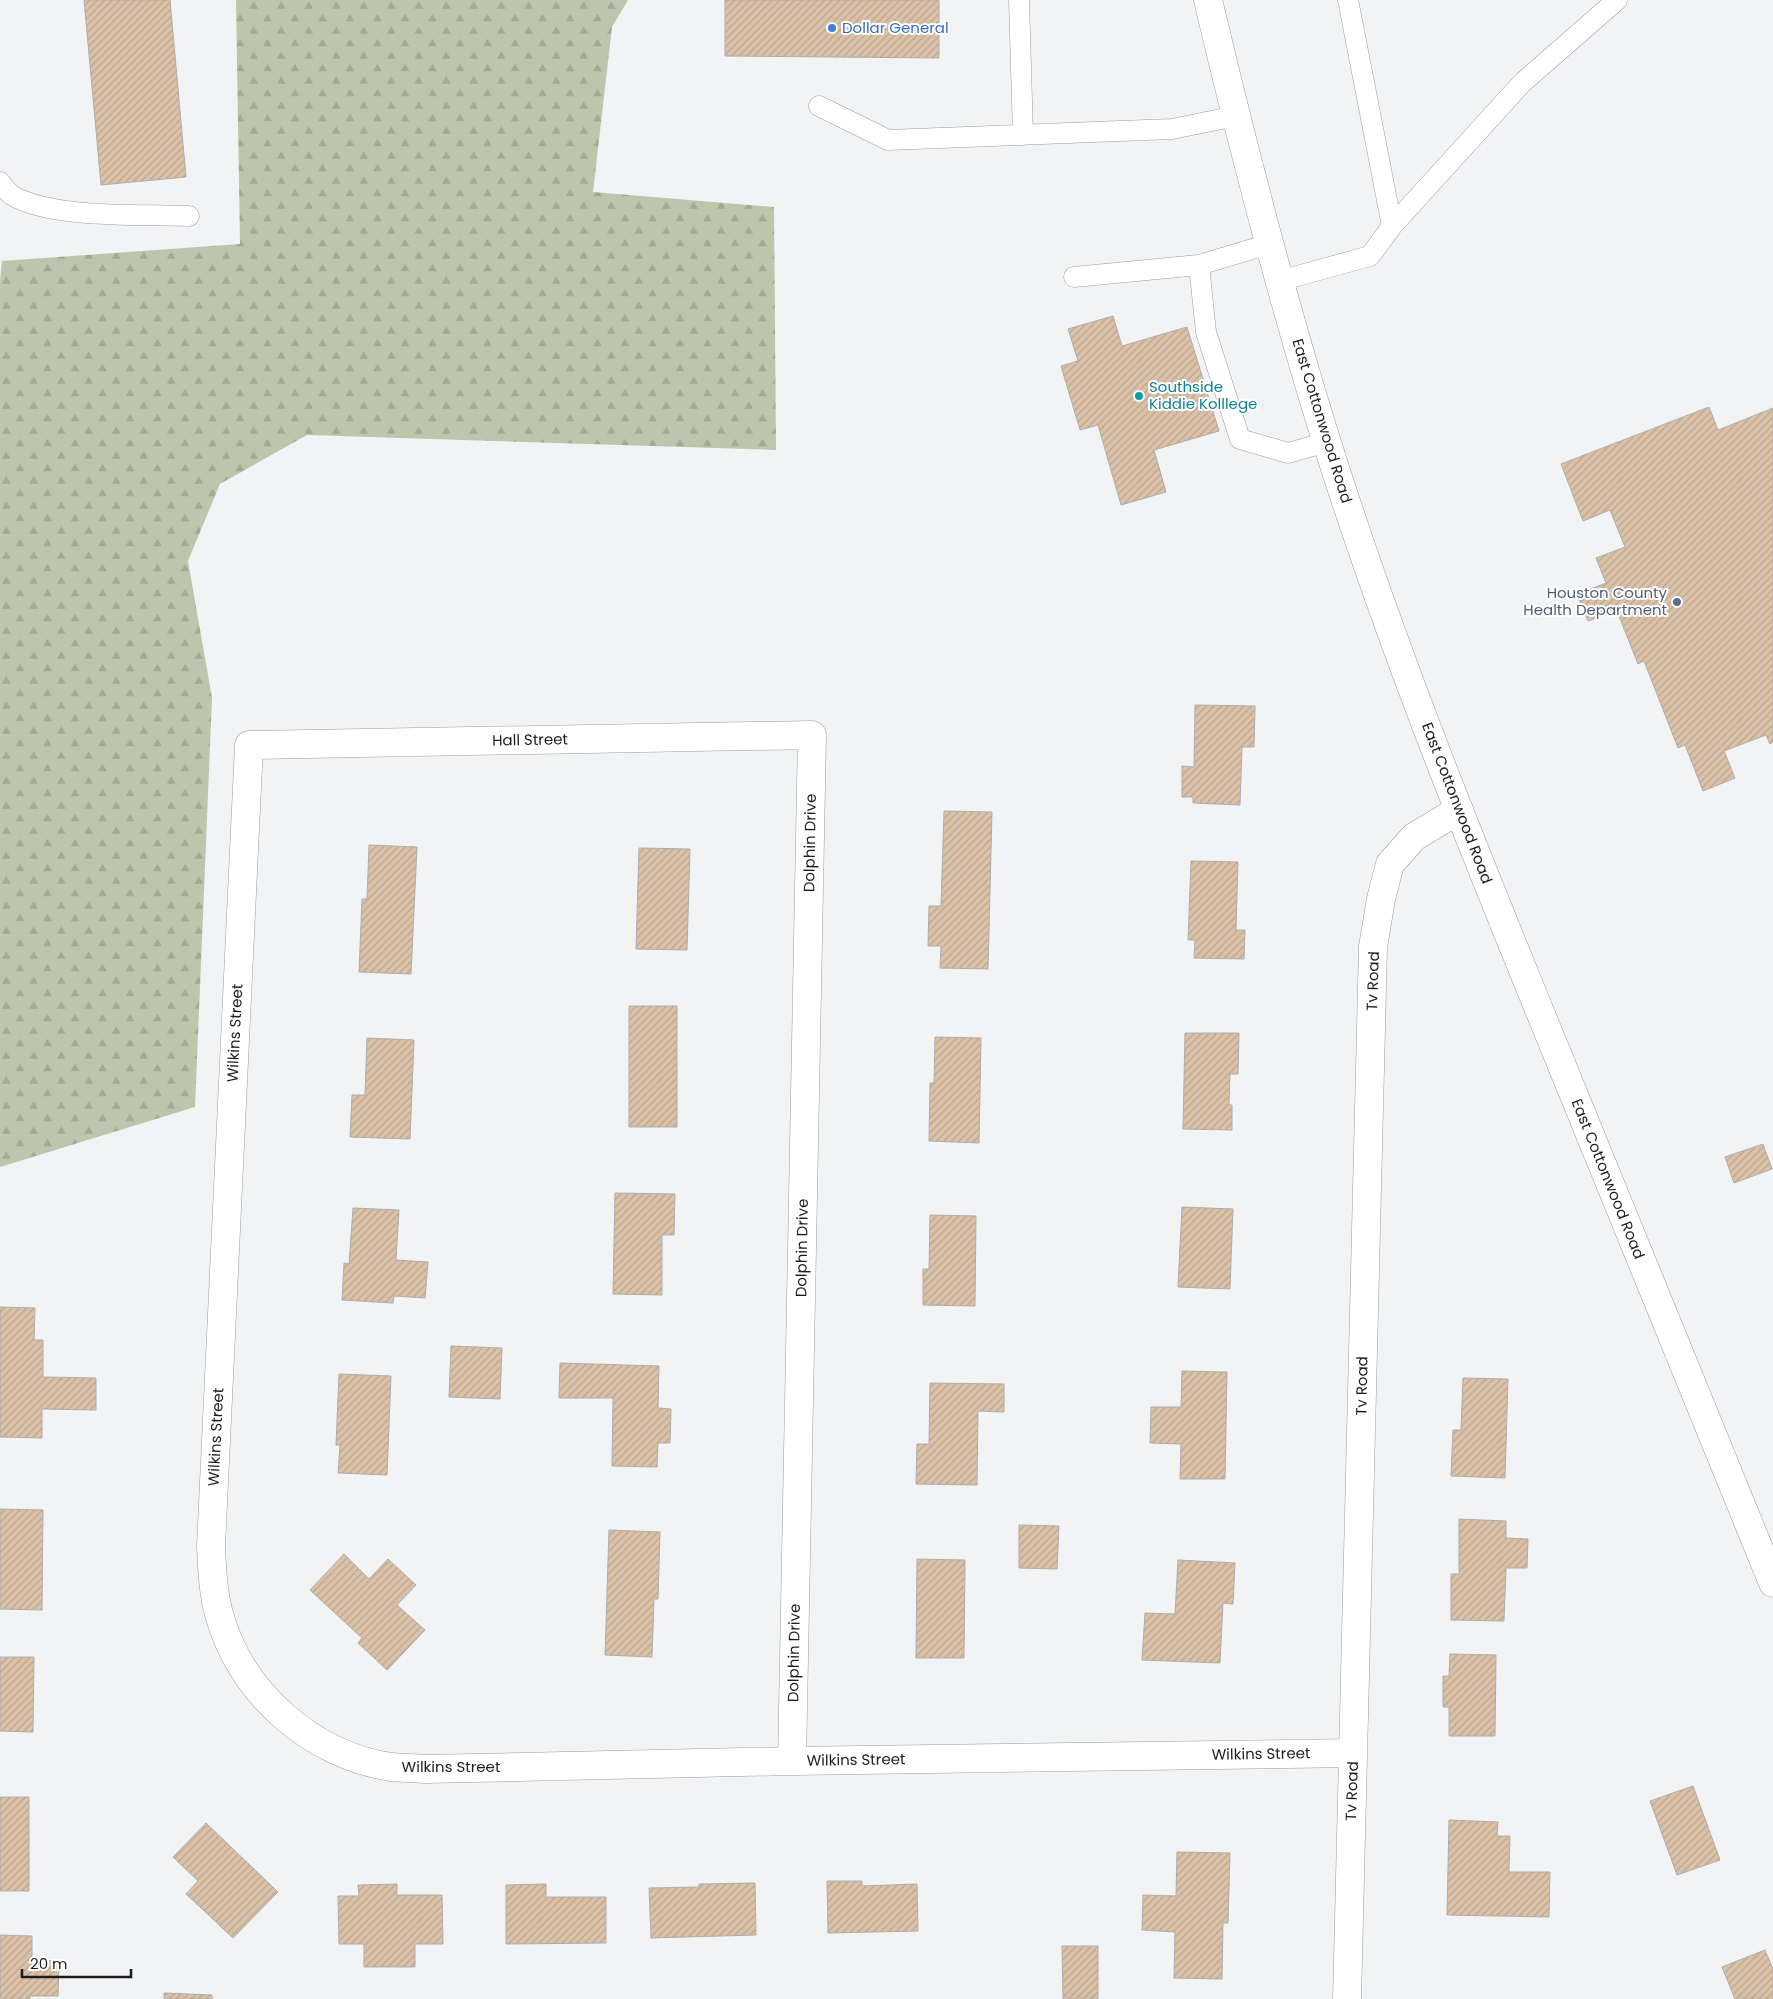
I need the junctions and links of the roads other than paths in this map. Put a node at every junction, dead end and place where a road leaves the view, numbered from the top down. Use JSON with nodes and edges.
{"nodes":[{"id":1,"x":1019,"y":0,"type":"edge"},
{"id":2,"x":1208,"y":0,"type":"edge"},
{"id":3,"x":1348,"y":0,"type":"edge"},
{"id":4,"x":1617,"y":0,"type":"edge"},
{"id":5,"x":820,"y":106,"type":"dead end"},
{"id":6,"x":1236,"y":116,"type":"junction"},
{"id":7,"x":1023,"y":135,"type":"junction"},
{"id":8,"x":0,"y":182,"type":"edge"},
{"id":9,"x":189,"y":216,"type":"dead end"},
{"id":10,"x":1392,"y":226,"type":"junction"},
{"id":11,"x":1269,"y":244,"type":"junction"},
{"id":12,"x":1199,"y":265,"type":"junction"},
{"id":13,"x":1074,"y":278,"type":"dead end"},
{"id":14,"x":1279,"y":281,"type":"junction"},
{"id":15,"x":1327,"y":442,"type":"junction"},
{"id":16,"x":812,"y":735,"type":"joint"},
{"id":17,"x":249,"y":745,"type":"joint"},
{"id":18,"x":1459,"y":810,"type":"junction"},
{"id":19,"x":1773,"y":1583,"type":"edge"},
{"id":20,"x":1353,"y":1753,"type":"junction"},
{"id":21,"x":792,"y":1761,"type":"junction"},
{"id":22,"x":1347,"y":1999,"type":"edge"}],
"edges":[{"from":1,"to":7,"type":"lane"},
{"from":2,"to":6,"type":"street","name":"East Cottonwood Road"},
{"from":3,"to":10,"type":"lane"},
{"from":4,"to":10,"type":"lane"},
{"from":5,"to":7,"type":"lane"},
{"from":6,"to":7,"type":"lane"},
{"from":6,"to":11,"type":"street","name":"East Cottonwood Road"},
{"from":8,"to":9,"type":"lane"},
{"from":10,"to":14,"type":"lane"},
{"from":11,"to":12,"type":"lane"},
{"from":11,"to":14,"type":"street","name":"East Cottonwood Road"},
{"from":12,"to":13,"type":"lane"},
{"from":12,"to":15,"type":"lane"},
{"from":14,"to":15,"type":"street","name":"East Cottonwood Road"},
{"from":15,"to":18,"type":"street","name":"East Cottonwood Road"},
{"from":16,"to":17,"type":"street","name":"Hall Street"},
{"from":16,"to":21,"type":"street","name":"Dolphin Drive"},
{"from":17,"to":21,"type":"street","name":"Wilkins Street"},
{"from":18,"to":19,"type":"street","name":"East Cottonwood Road"},
{"from":18,"to":20,"type":"street","name":"Tv Road"},
{"from":20,"to":21,"type":"street","name":"Wilkins Street"},
{"from":20,"to":22,"type":"street","name":"Tv Road"}]}
